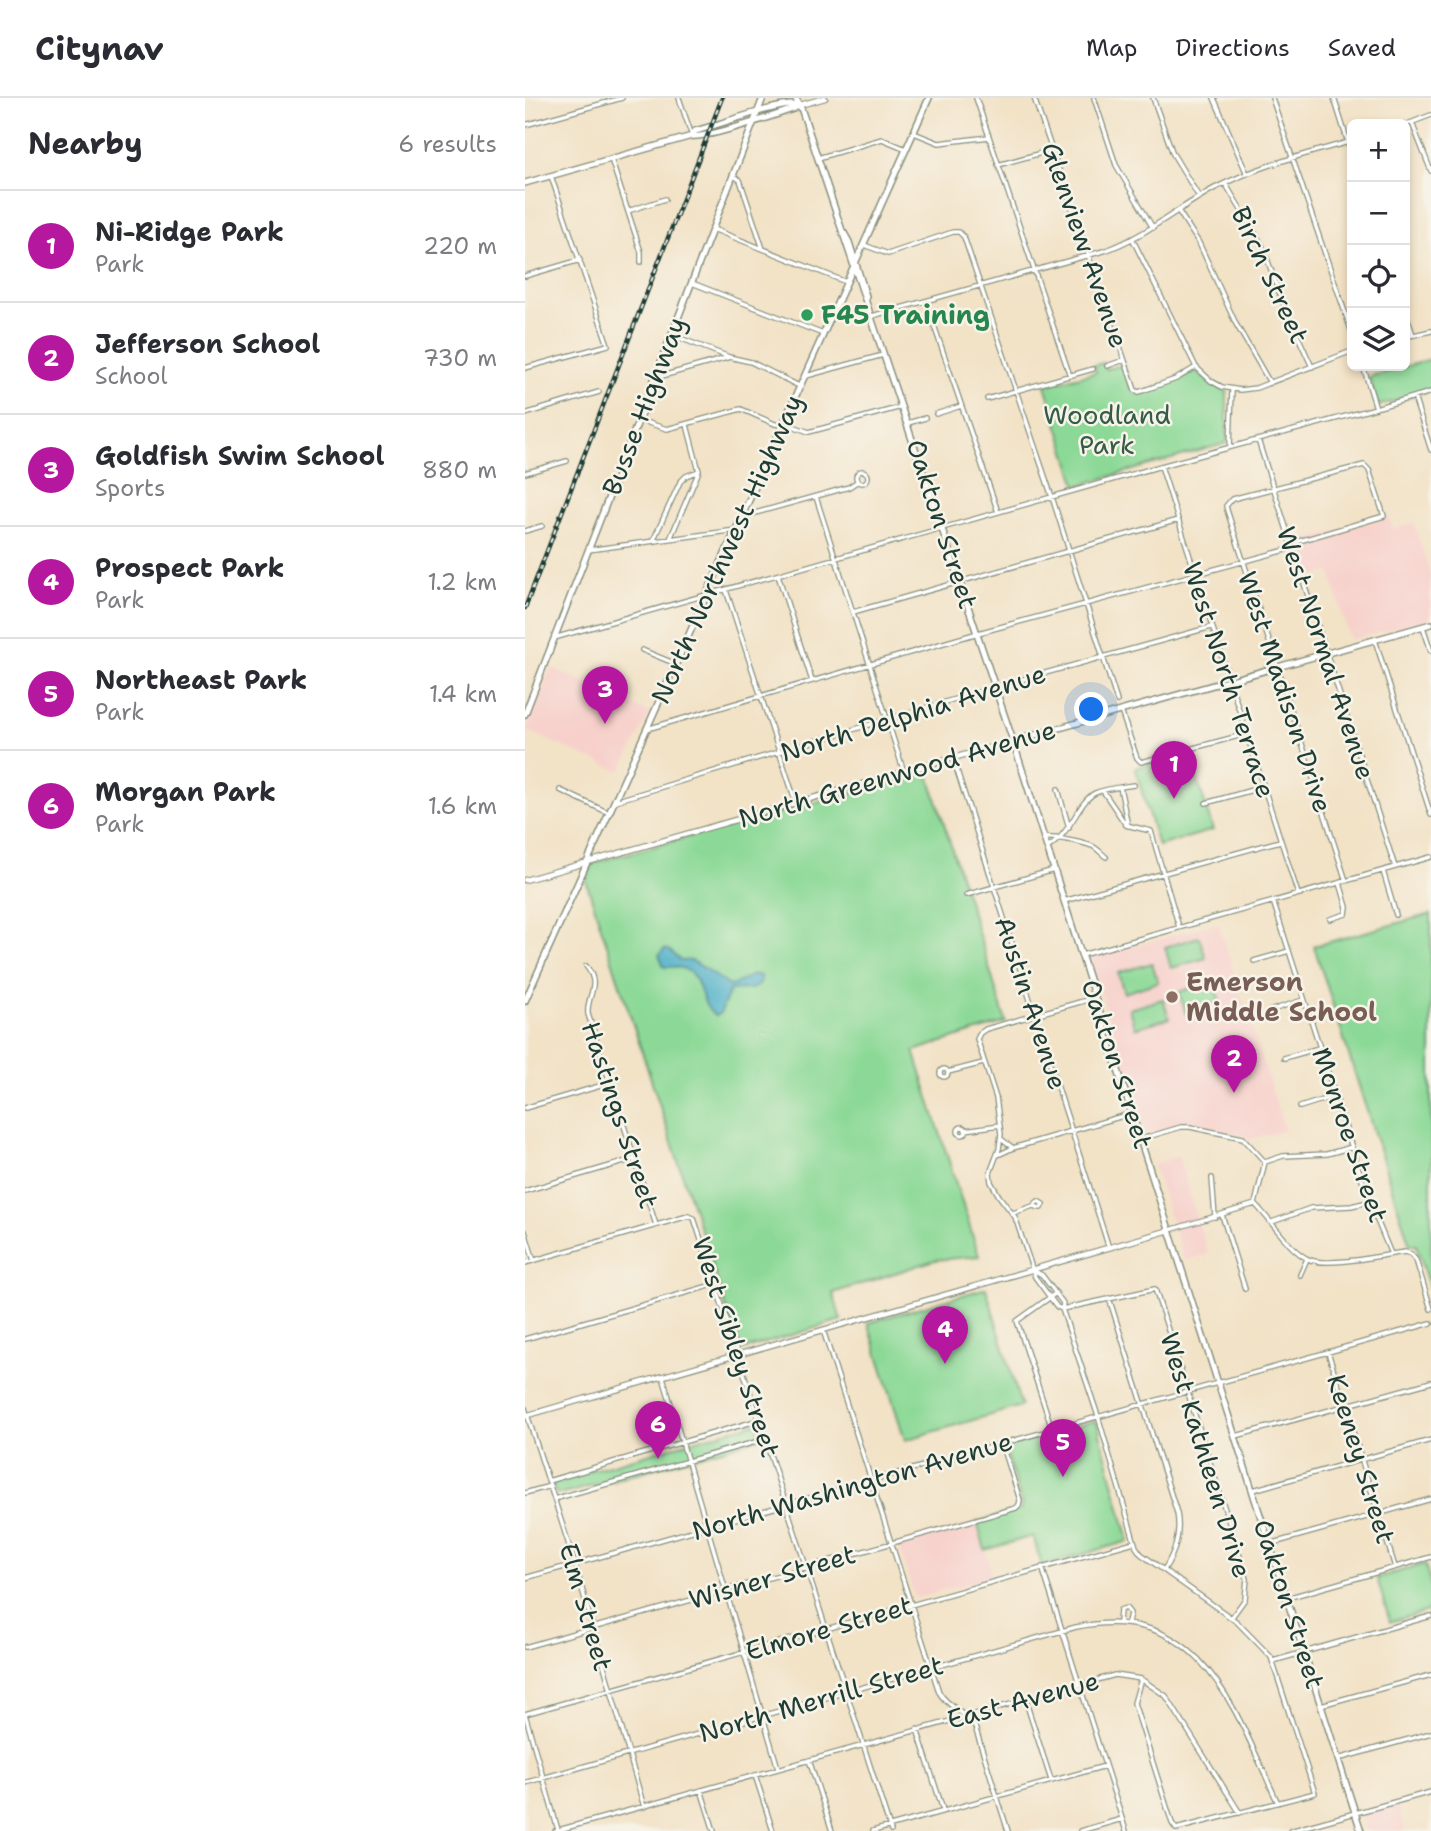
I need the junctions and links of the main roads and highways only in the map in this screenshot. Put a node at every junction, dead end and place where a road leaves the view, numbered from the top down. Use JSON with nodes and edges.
{"nodes":[{"id":1,"x":763,"y":98,"type":"edge"},
{"id":2,"x":929,"y":98,"type":"edge"},
{"id":3,"x":798,"y":100,"type":"edge"},
{"id":4,"x":756,"y":117,"type":"junction"},
{"id":5,"x":736,"y":126,"type":"junction"},
{"id":6,"x":749,"y":134,"type":"junction"},
{"id":7,"x":692,"y":136,"type":"junction"},
{"id":8,"x":525,"y":183,"type":"edge"},
{"id":9,"x":843,"y":231,"type":"junction"},
{"id":10,"x":849,"y":242,"type":"junction"},
{"id":11,"x":865,"y":243,"type":"junction"},
{"id":12,"x":855,"y":265,"type":"junction"},
{"id":13,"x":845,"y":284,"type":"junction"},
{"id":14,"x":860,"y":286,"type":"junction"},
{"id":15,"x":866,"y":299,"type":"junction"},
{"id":16,"x":1431,"y":624,"type":"edge"},
{"id":17,"x":525,"y":713,"type":"edge"},
{"id":18,"x":1013,"y":741,"type":"junction"},
{"id":19,"x":525,"y":1001,"type":"edge"},
{"id":20,"x":1361,"y":1831,"type":"edge"}],
"edges":[{"from":1,"to":4,"type":"main road","name":"Busse Highway"},
{"from":2,"to":11,"type":"main road","name":"North Northwest Highway"},
{"from":3,"to":4,"type":"main road"},
{"from":3,"to":9,"type":"main road","name":"Oakton Street"},
{"from":4,"to":5,"type":"main road"},
{"from":4,"to":6,"type":"main road","name":"Busse Highway"},
{"from":4,"to":7,"type":"main road"},
{"from":5,"to":6,"type":"main road"},
{"from":5,"to":7,"type":"main road"},
{"from":6,"to":17,"type":"main road","name":"Busse Highway"},
{"from":7,"to":8,"type":"main road"},
{"from":9,"to":10,"type":"main road","name":"Oakton Street"},
{"from":9,"to":12,"type":"main road","name":"Oakton Street"},
{"from":10,"to":11,"type":"main road"},
{"from":10,"to":12,"type":"main road","name":"Oakton Street"},
{"from":11,"to":12,"type":"main road","name":"North Northwest Highway"},
{"from":12,"to":13,"type":"main road","name":"North Northwest Highway"},
{"from":12,"to":14,"type":"main road","name":"Oakton Street"},
{"from":12,"to":15,"type":"main road","name":"Oakton Street"},
{"from":13,"to":14,"type":"main road"},
{"from":13,"to":19,"type":"main road","name":"North Northwest Highway"},
{"from":14,"to":15,"type":"main road","name":"Oakton Street"},
{"from":15,"to":18,"type":"main road","name":"Oakton Street"},
{"from":16,"to":18,"type":"main road","name":"North Greenwood Avenue"},
{"from":18,"to":20,"type":"main road","name":"Oakton Street"}]}
